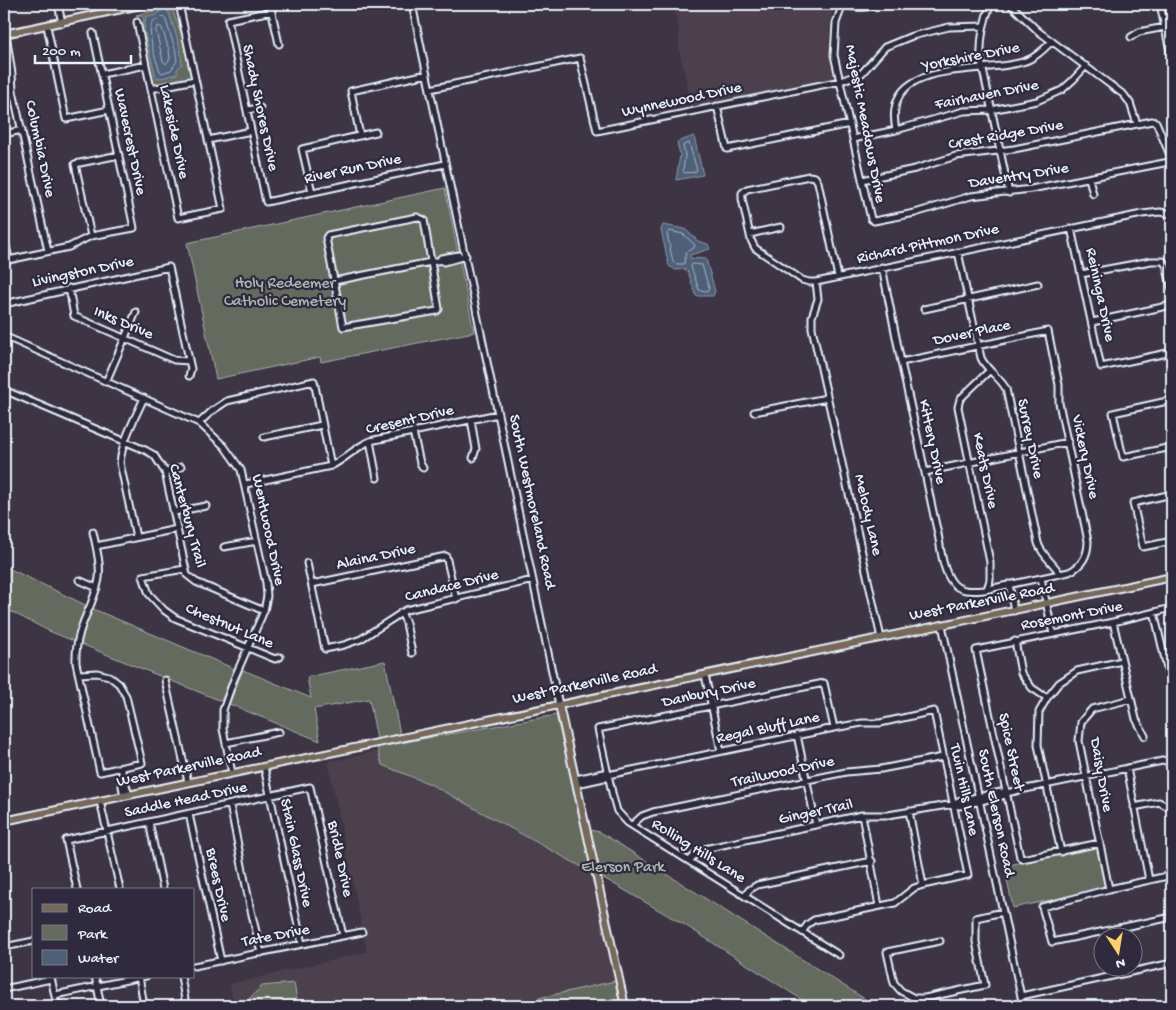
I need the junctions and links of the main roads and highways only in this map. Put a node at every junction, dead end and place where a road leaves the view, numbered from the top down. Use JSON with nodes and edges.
{"nodes":[{"id":1,"x":145,"y":4,"type":"edge"},
{"id":2,"x":5,"y":34,"type":"edge"},
{"id":3,"x":1172,"y":577,"type":"edge"},
{"id":4,"x":559,"y":705,"type":"junction"},
{"id":5,"x":4,"y":821,"type":"edge"},
{"id":6,"x":625,"y":1006,"type":"edge"}],
"edges":[{"from":1,"to":2,"type":"main road"},
{"from":3,"to":4,"type":"main road","name":"West Parkerville Road"},
{"from":4,"to":5,"type":"main road","name":"West Parkerville Road"},
{"from":4,"to":6,"type":"main road","name":"South Westmoreland Road"}]}
